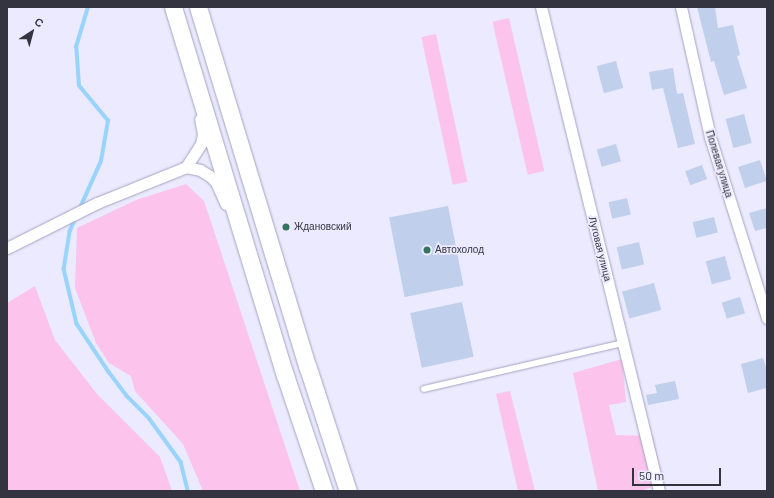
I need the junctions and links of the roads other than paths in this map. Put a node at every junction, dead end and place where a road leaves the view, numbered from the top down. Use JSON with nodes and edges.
{"nodes":[{"id":1,"x":173,"y":7,"type":"edge"},
{"id":2,"x":198,"y":7,"type":"edge"},
{"id":3,"x":541,"y":7,"type":"edge"},
{"id":4,"x":681,"y":7,"type":"edge"},
{"id":5,"x":190,"y":60,"type":"junction"},
{"id":6,"x":186,"y":167,"type":"junction"},
{"id":7,"x":245,"y":245,"type":"junction"},
{"id":8,"x":7,"y":248,"type":"edge"},
{"id":9,"x":767,"y":318,"type":"edge"},
{"id":10,"x":624,"y":343,"type":"junction"},
{"id":11,"x":424,"y":389,"type":"dead end"},
{"id":12,"x":324,"y":491,"type":"edge"},
{"id":13,"x":348,"y":491,"type":"edge"},
{"id":14,"x":659,"y":491,"type":"edge"}],
"edges":[{"from":1,"to":5,"type":"main road"},
{"from":2,"to":13,"type":"main road"},
{"from":3,"to":10,"type":"street","name":"Луговая улица"},
{"from":4,"to":9,"type":"street","name":"Полевая улица"},
{"from":5,"to":6,"type":"street"},
{"from":5,"to":7,"type":"main road"},
{"from":6,"to":7,"type":"street"},
{"from":6,"to":8,"type":"street"},
{"from":7,"to":12,"type":"main road"},
{"from":10,"to":11,"type":"lane"},
{"from":10,"to":14,"type":"street","name":"Луговая улица"}]}
